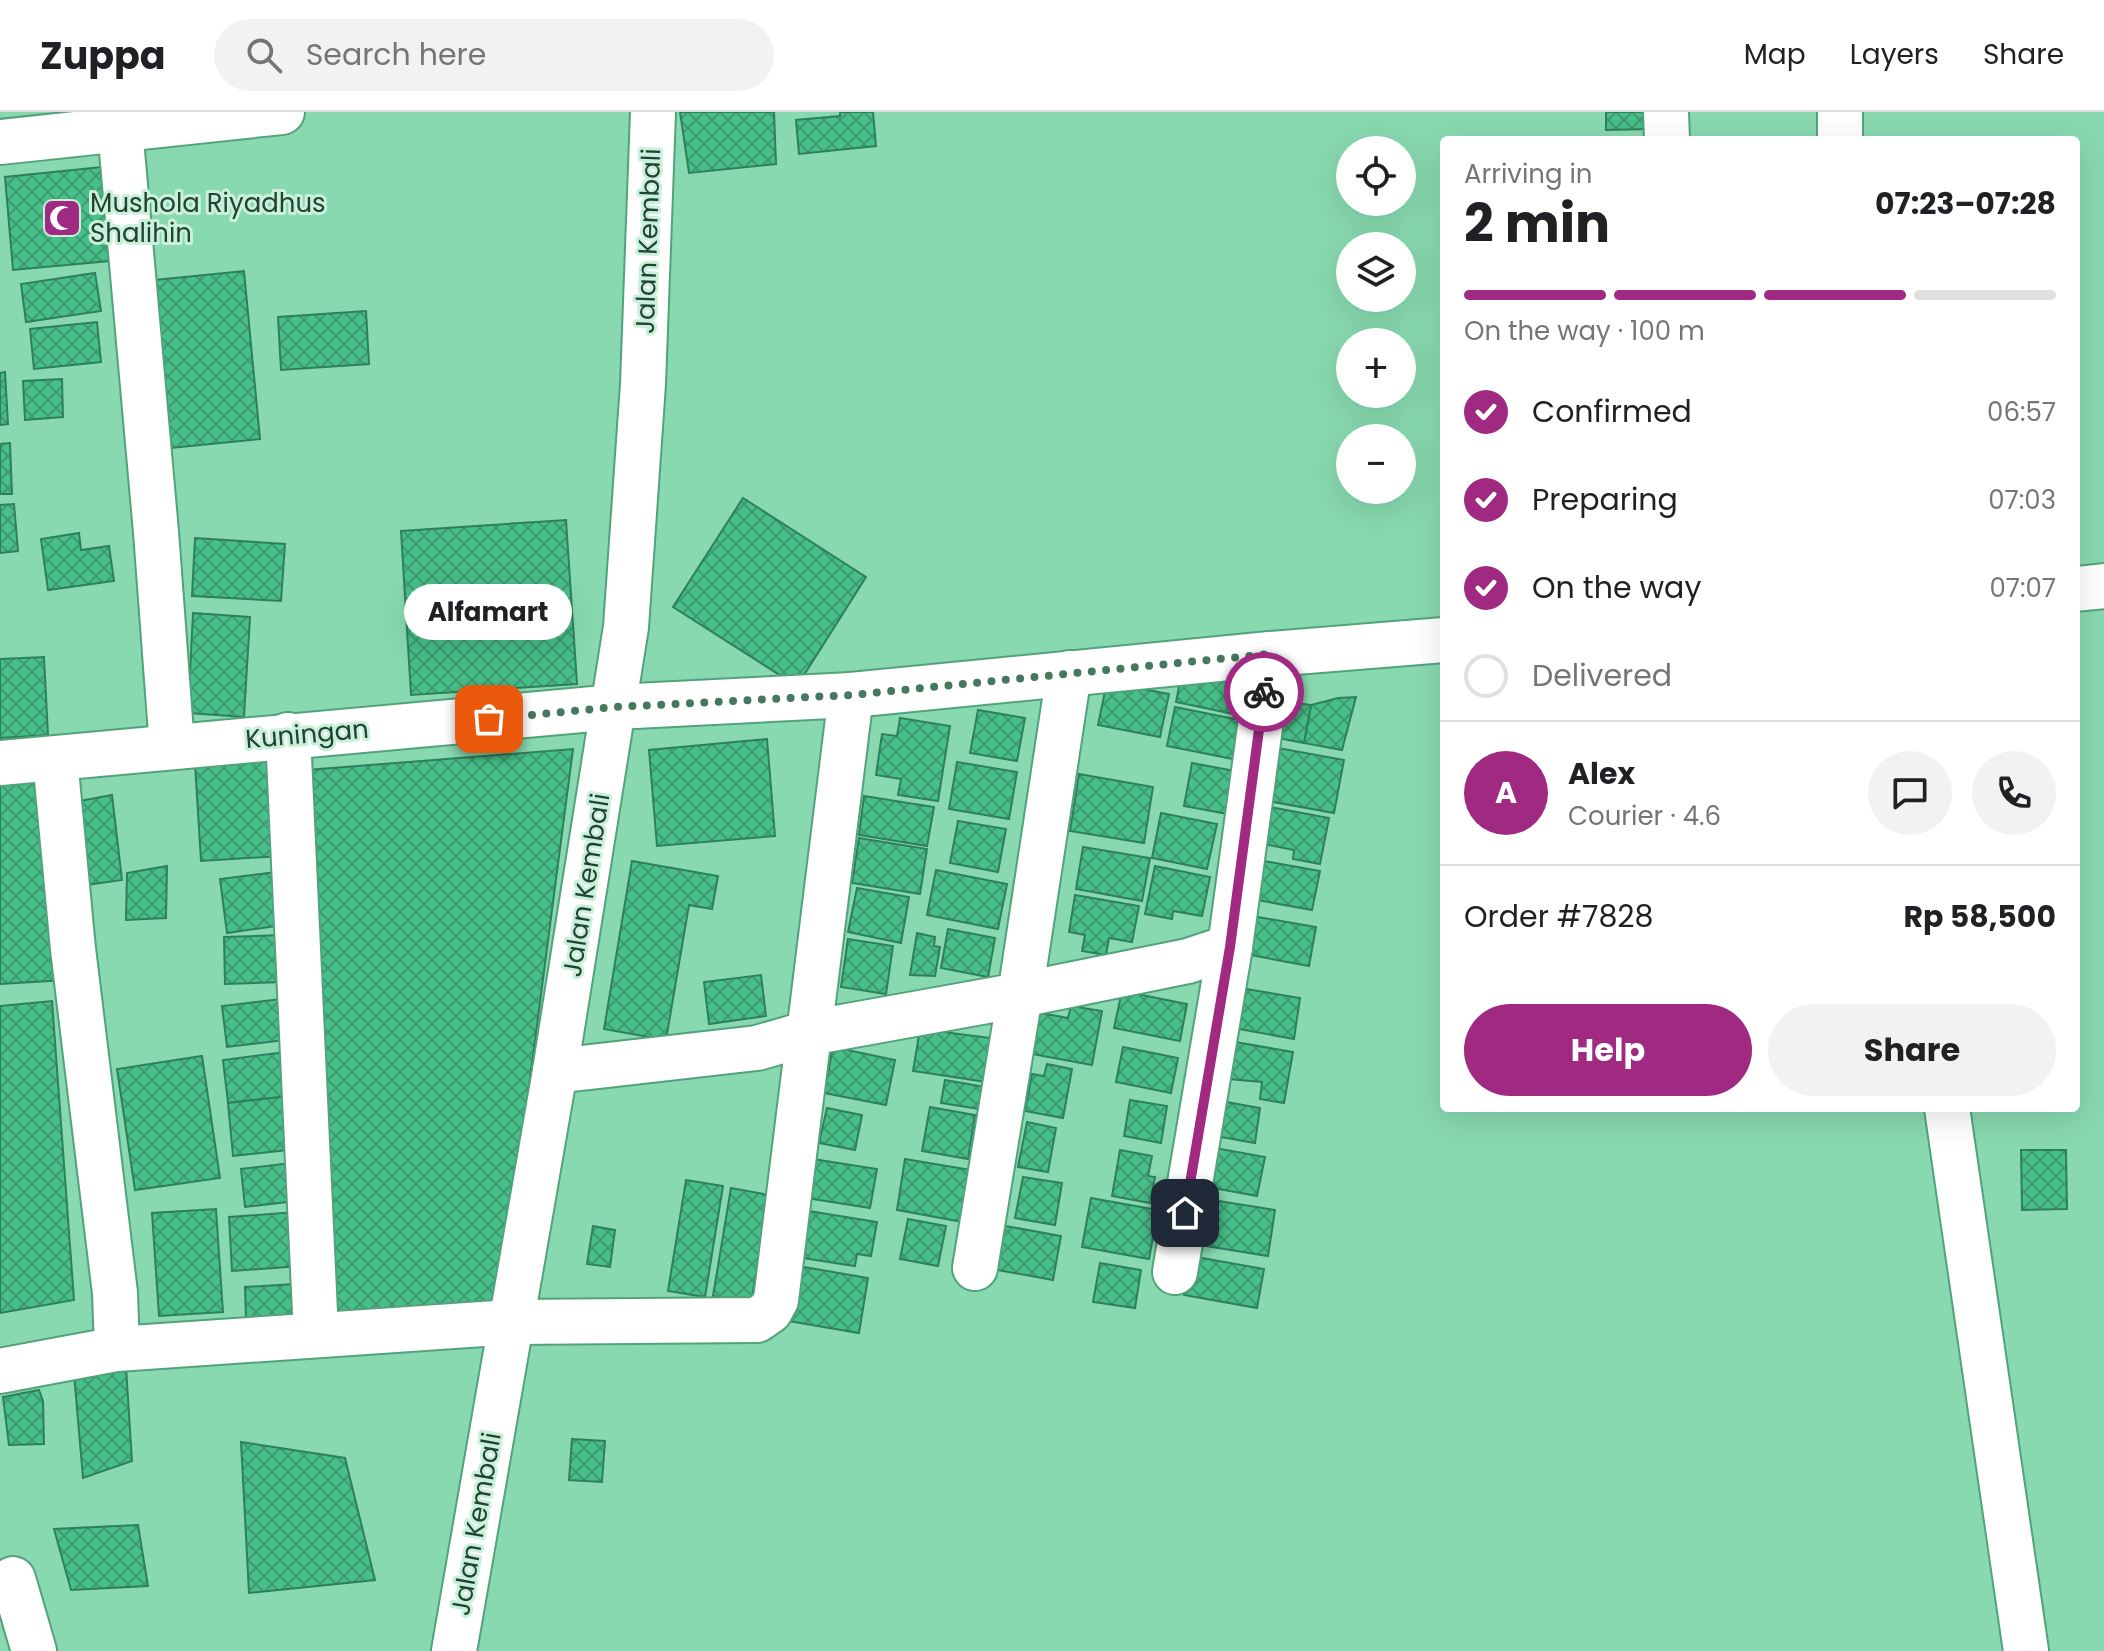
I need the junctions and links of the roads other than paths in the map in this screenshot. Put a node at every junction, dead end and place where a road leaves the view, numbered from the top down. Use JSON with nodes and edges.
{"nodes":[{"id":1,"x":282,"y":112,"type":"edge"},
{"id":2,"x":653,"y":112,"type":"edge"},
{"id":3,"x":1666,"y":112,"type":"edge"},
{"id":4,"x":1840,"y":112,"type":"edge"},
{"id":5,"x":112,"y":121,"type":"edge"},
{"id":6,"x":1667,"y":136,"type":"edge"},
{"id":7,"x":1840,"y":136,"type":"edge"},
{"id":8,"x":0,"y":142,"type":"edge"},
{"id":9,"x":2104,"y":586,"type":"edge"},
{"id":10,"x":2080,"y":589,"type":"edge"},
{"id":11,"x":1440,"y":640,"type":"edge"},
{"id":12,"x":1270,"y":654,"type":"junction"},
{"id":13,"x":1069,"y":673,"type":"junction"},
{"id":14,"x":851,"y":695,"type":"junction"},
{"id":15,"x":615,"y":707,"type":"junction"},
{"id":16,"x":288,"y":735,"type":"junction"},
{"id":17,"x":172,"y":747,"type":"junction"},
{"id":18,"x":55,"y":759,"type":"junction"},
{"id":19,"x":0,"y":763,"type":"edge"},
{"id":20,"x":1230,"y":947,"type":"junction"},
{"id":21,"x":1020,"y":995,"type":"junction"},
{"id":22,"x":809,"y":1033,"type":"junction"},
{"id":23,"x":555,"y":1071,"type":"junction"},
{"id":24,"x":1948,"y":1112,"type":"edge"},
{"id":25,"x":975,"y":1268,"type":"dead end"},
{"id":26,"x":1175,"y":1272,"type":"dead end"},
{"id":27,"x":512,"y":1322,"type":"junction"},
{"id":28,"x":316,"y":1334,"type":"junction"},
{"id":29,"x":117,"y":1349,"type":"junction"},
{"id":30,"x":0,"y":1371,"type":"edge"},
{"id":31,"x":13,"y":1579,"type":"dead end"},
{"id":32,"x":34,"y":1651,"type":"edge"},
{"id":33,"x":454,"y":1651,"type":"edge"},
{"id":34,"x":2026,"y":1651,"type":"edge"}],
"edges":[{"from":1,"to":5,"type":"street"},
{"from":2,"to":15,"type":"street","name":"Jalan Kembali"},
{"from":3,"to":6,"type":"street"},
{"from":4,"to":7,"type":"street"},
{"from":5,"to":8,"type":"street"},
{"from":5,"to":17,"type":"street"},
{"from":9,"to":10,"type":"street"},
{"from":11,"to":12,"type":"street","name":"Kuningan"},
{"from":12,"to":13,"type":"street","name":"Kuningan"},
{"from":12,"to":20,"type":"street"},
{"from":13,"to":14,"type":"street","name":"Kuningan"},
{"from":13,"to":21,"type":"street"},
{"from":14,"to":15,"type":"street","name":"Kuningan"},
{"from":14,"to":22,"type":"street"},
{"from":15,"to":16,"type":"street","name":"Kuningan"},
{"from":15,"to":23,"type":"street","name":"Jalan Kembali"},
{"from":16,"to":17,"type":"street","name":"Kuningan"},
{"from":16,"to":28,"type":"street"},
{"from":17,"to":18,"type":"street","name":"Kuningan"},
{"from":18,"to":19,"type":"street","name":"Kuningan"},
{"from":18,"to":29,"type":"street"},
{"from":20,"to":21,"type":"street"},
{"from":20,"to":26,"type":"street"},
{"from":21,"to":22,"type":"street"},
{"from":21,"to":25,"type":"street"},
{"from":22,"to":23,"type":"street"},
{"from":22,"to":27,"type":"street"},
{"from":23,"to":27,"type":"street","name":"Jalan Kembali"},
{"from":24,"to":34,"type":"street"},
{"from":27,"to":28,"type":"street"},
{"from":27,"to":33,"type":"street","name":"Jalan Kembali"},
{"from":28,"to":29,"type":"street"},
{"from":29,"to":30,"type":"street"},
{"from":31,"to":32,"type":"street"}]}
